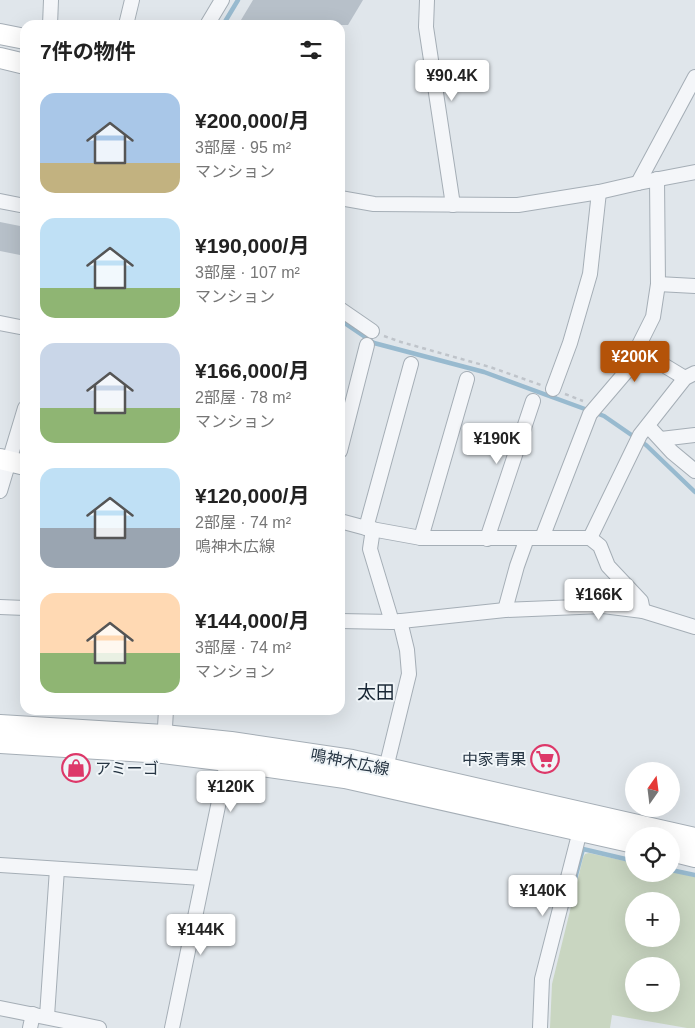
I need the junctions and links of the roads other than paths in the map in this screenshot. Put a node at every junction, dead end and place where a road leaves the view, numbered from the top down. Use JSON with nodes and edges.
{"nodes":[{"id":1,"x":51,"y":0,"type":"edge"},
{"id":2,"x":132,"y":0,"type":"edge"},
{"id":3,"x":222,"y":0,"type":"edge"},
{"id":4,"x":427,"y":0,"type":"edge"},
{"id":5,"x":50,"y":20,"type":"edge"},
{"id":6,"x":127,"y":20,"type":"edge"},
{"id":7,"x":209,"y":20,"type":"edge"},
{"id":8,"x":0,"y":34,"type":"edge"},
{"id":9,"x":20,"y":38,"type":"edge"},
{"id":10,"x":0,"y":58,"type":"edge"},
{"id":11,"x":20,"y":63,"type":"edge"},
{"id":12,"x":695,"y":77,"type":"edge"},
{"id":13,"x":695,"y":172,"type":"edge"},
{"id":14,"x":657,"y":179,"type":"junction"},
{"id":15,"x":638,"y":182,"type":"junction"},
{"id":16,"x":599,"y":192,"type":"junction"},
{"id":17,"x":345,"y":199,"type":"edge"},
{"id":18,"x":0,"y":201,"type":"edge"},
{"id":19,"x":20,"y":205,"type":"edge"},
{"id":20,"x":453,"y":205,"type":"junction"},
{"id":21,"x":658,"y":284,"type":"junction"},
{"id":22,"x":695,"y":286,"type":"edge"},
{"id":23,"x":345,"y":312,"type":"edge"},
{"id":24,"x":0,"y":323,"type":"edge"},
{"id":25,"x":20,"y":327,"type":"edge"},
{"id":26,"x":372,"y":331,"type":"road end"},
{"id":27,"x":367,"y":345,"type":"dead end"},
{"id":28,"x":637,"y":349,"type":"junction"},
{"id":29,"x":411,"y":364,"type":"dead end"},
{"id":30,"x":690,"y":375,"type":"edge"},
{"id":31,"x":467,"y":379,"type":"dead end"},
{"id":32,"x":553,"y":389,"type":"road end"},
{"id":33,"x":533,"y":401,"type":"dead end"},
{"id":34,"x":648,"y":426,"type":"junction"},
{"id":35,"x":20,"y":427,"type":"edge"},
{"id":36,"x":345,"y":431,"type":"edge"},
{"id":37,"x":695,"y":435,"type":"edge"},
{"id":38,"x":660,"y":439,"type":"junction"},
{"id":39,"x":11,"y":462,"type":"edge"},
{"id":40,"x":695,"y":471,"type":"edge"},
{"id":41,"x":0,"y":491,"type":"edge"},
{"id":42,"x":345,"y":522,"type":"edge"},
{"id":43,"x":369,"y":529,"type":"junction"},
{"id":44,"x":421,"y":538,"type":"junction"},
{"id":45,"x":527,"y":538,"type":"junction"},
{"id":46,"x":542,"y":538,"type":"junction"},
{"id":47,"x":590,"y":538,"type":"junction"},
{"id":48,"x":487,"y":539,"type":"junction"},
{"id":49,"x":0,"y":607,"type":"edge"},
{"id":50,"x":20,"y":608,"type":"edge"},
{"id":51,"x":505,"y":610,"type":"junction"},
{"id":52,"x":643,"y":611,"type":"junction"},
{"id":53,"x":345,"y":621,"type":"edge"},
{"id":54,"x":396,"y":621,"type":"junction"},
{"id":55,"x":695,"y":627,"type":"edge"},
{"id":56,"x":166,"y":715,"type":"edge"},
{"id":57,"x":0,"y":725,"type":"edge"},
{"id":58,"x":0,"y":743,"type":"edge"},
{"id":59,"x":164,"y":744,"type":"junction"},
{"id":60,"x":229,"y":751,"type":"junction"},
{"id":61,"x":386,"y":768,"type":"junction"},
{"id":62,"x":582,"y":822,"type":"junction"},
{"id":63,"x":695,"y":838,"type":"edge"},
{"id":64,"x":625,"y":839,"type":"edge"},
{"id":65,"x":680,"y":853,"type":"edge"},
{"id":66,"x":695,"y":857,"type":"edge"},
{"id":67,"x":0,"y":865,"type":"edge"},
{"id":68,"x":57,"y":869,"type":"junction"},
{"id":69,"x":202,"y":878,"type":"junction"},
{"id":70,"x":0,"y":1008,"type":"edge"},
{"id":71,"x":40,"y":1015,"type":"junction"},
{"id":72,"x":30,"y":1028,"type":"edge"},
{"id":73,"x":99,"y":1028,"type":"edge"},
{"id":74,"x":172,"y":1028,"type":"edge"},
{"id":75,"x":540,"y":1028,"type":"edge"}],
"edges":[{"from":1,"to":5,"type":"street"},
{"from":2,"to":6,"type":"street"},
{"from":3,"to":7,"type":"street"},
{"from":4,"to":20,"type":"street"},
{"from":8,"to":9,"type":"main road"},
{"from":10,"to":11,"type":"main road"},
{"from":12,"to":15,"type":"street"},
{"from":13,"to":14,"type":"street"},
{"from":14,"to":15,"type":"street"},
{"from":14,"to":21,"type":"street"},
{"from":15,"to":16,"type":"street"},
{"from":16,"to":20,"type":"street"},
{"from":16,"to":32,"type":"street"},
{"from":17,"to":20,"type":"street"},
{"from":18,"to":19,"type":"street"},
{"from":21,"to":22,"type":"street"},
{"from":21,"to":28,"type":"street"},
{"from":23,"to":26,"type":"street"},
{"from":24,"to":25,"type":"street"},
{"from":27,"to":36,"type":"street"},
{"from":28,"to":30,"type":"street"},
{"from":28,"to":46,"type":"street"},
{"from":29,"to":43,"type":"street"},
{"from":30,"to":34,"type":"street"},
{"from":31,"to":44,"type":"street"},
{"from":33,"to":48,"type":"street"},
{"from":34,"to":38,"type":"street"},
{"from":34,"to":47,"type":"street"},
{"from":35,"to":39,"type":"street"},
{"from":37,"to":38,"type":"street"},
{"from":38,"to":40,"type":"street"},
{"from":39,"to":41,"type":"street"},
{"from":42,"to":43,"type":"street"},
{"from":43,"to":44,"type":"street"},
{"from":43,"to":54,"type":"street"},
{"from":44,"to":48,"type":"street"},
{"from":45,"to":46,"type":"street"},
{"from":45,"to":48,"type":"street"},
{"from":45,"to":51,"type":"street"},
{"from":46,"to":47,"type":"street"},
{"from":47,"to":52,"type":"street"},
{"from":49,"to":50,"type":"street"},
{"from":51,"to":52,"type":"street"},
{"from":51,"to":54,"type":"street"},
{"from":52,"to":55,"type":"street"},
{"from":53,"to":54,"type":"street"},
{"from":54,"to":61,"type":"street"},
{"from":56,"to":59,"type":"street"},
{"from":57,"to":59,"type":"main road","name":"鳴神木広線"},
{"from":58,"to":59,"type":"main road","name":"鳴神木広線"},
{"from":59,"to":60,"type":"main road","name":"鳴神木広線"},
{"from":60,"to":61,"type":"main road","name":"鳴神木広線"},
{"from":60,"to":62,"type":"main road","name":"鳴神木広線"},
{"from":60,"to":69,"type":"street"},
{"from":61,"to":62,"type":"main road","name":"鳴神木広線"},
{"from":62,"to":63,"type":"main road","name":"鳴神木広線"},
{"from":62,"to":64,"type":"main road","name":"鳴神木広線"},
{"from":62,"to":75,"type":"street"},
{"from":65,"to":66,"type":"main road"},
{"from":67,"to":68,"type":"street"},
{"from":68,"to":69,"type":"street"},
{"from":68,"to":71,"type":"street"},
{"from":69,"to":74,"type":"street"},
{"from":70,"to":71,"type":"street"},
{"from":71,"to":72,"type":"street"},
{"from":71,"to":73,"type":"street"}]}
